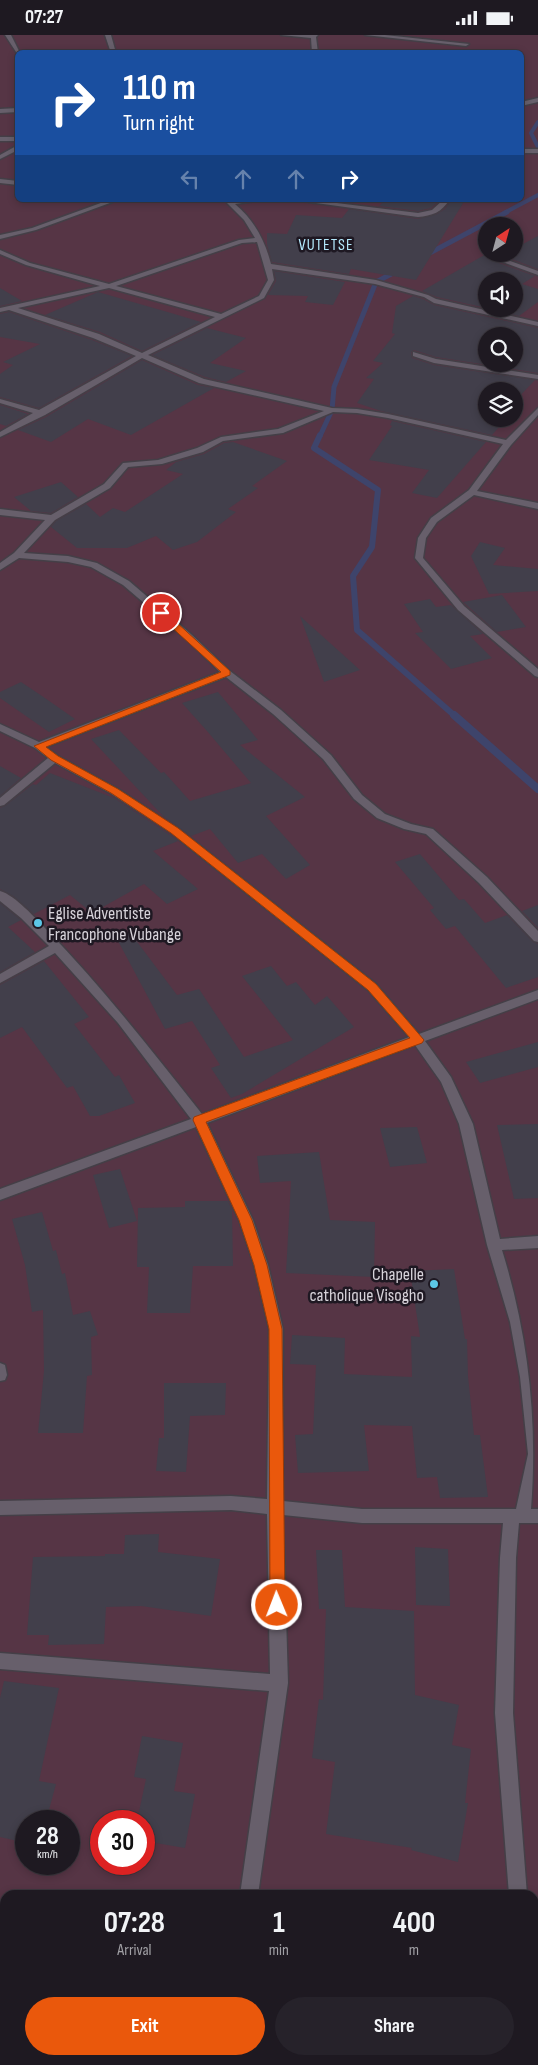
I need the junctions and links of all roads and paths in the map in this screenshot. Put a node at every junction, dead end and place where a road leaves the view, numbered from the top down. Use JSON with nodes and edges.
{"nodes":[{"id":1,"x":8,"y":35,"type":"edge"},
{"id":2,"x":108,"y":35,"type":"edge"},
{"id":3,"x":284,"y":35,"type":"edge"},
{"id":4,"x":368,"y":35,"type":"edge"},
{"id":5,"x":314,"y":36,"type":"edge"},
{"id":6,"x":468,"y":36,"type":"edge"},
{"id":7,"x":466,"y":44,"type":"junction"},
{"id":8,"x":16,"y":50,"type":"edge"},
{"id":9,"x":113,"y":50,"type":"edge"},
{"id":10,"x":315,"y":50,"type":"edge"},
{"id":11,"x":464,"y":50,"type":"edge"},
{"id":12,"x":538,"y":100,"type":"edge"},
{"id":13,"x":524,"y":103,"type":"edge"},
{"id":14,"x":15,"y":110,"type":"edge"},
{"id":15,"x":0,"y":111,"type":"edge"},
{"id":16,"x":0,"y":139,"type":"edge"},
{"id":17,"x":15,"y":139,"type":"edge"},
{"id":18,"x":15,"y":149,"type":"edge"},
{"id":19,"x":524,"y":151,"type":"edge"},
{"id":20,"x":538,"y":151,"type":"edge"},
{"id":21,"x":0,"y":157,"type":"edge"},
{"id":22,"x":0,"y":181,"type":"edge"},
{"id":23,"x":15,"y":183,"type":"edge"},
{"id":24,"x":109,"y":202,"type":"edge"},
{"id":25,"x":232,"y":202,"type":"edge"},
{"id":26,"x":313,"y":202,"type":"edge"},
{"id":27,"x":445,"y":202,"type":"edge"},
{"id":28,"x":0,"y":237,"type":"edge"},
{"id":29,"x":261,"y":240,"type":"junction"},
{"id":30,"x":0,"y":253,"type":"edge"},
{"id":31,"x":510,"y":263,"type":"edge"},
{"id":32,"x":268,"y":266,"type":"junction"},
{"id":33,"x":538,"y":273,"type":"edge"},
{"id":34,"x":109,"y":285,"type":"junction"},
{"id":35,"x":10,"y":308,"type":"junction"},
{"id":36,"x":0,"y":309,"type":"edge"},
{"id":37,"x":222,"y":317,"type":"junction"},
{"id":38,"x":538,"y":324,"type":"edge"},
{"id":39,"x":416,"y":354,"type":"dead end"},
{"id":40,"x":141,"y":356,"type":"junction"},
{"id":41,"x":538,"y":377,"type":"edge"},
{"id":42,"x":0,"y":401,"type":"edge"},
{"id":43,"x":332,"y":409,"type":"junction"},
{"id":44,"x":538,"y":410,"type":"edge"},
{"id":45,"x":42,"y":413,"type":"junction"},
{"id":46,"x":0,"y":435,"type":"edge"},
{"id":47,"x":508,"y":443,"type":"junction"},
{"id":48,"x":472,"y":492,"type":"junction"},
{"id":49,"x":538,"y":506,"type":"edge"},
{"id":50,"x":0,"y":512,"type":"edge"},
{"id":51,"x":52,"y":518,"type":"junction"},
{"id":52,"x":18,"y":555,"type":"junction"},
{"id":53,"x":0,"y":567,"type":"edge"},
{"id":54,"x":227,"y":673,"type":"junction"},
{"id":55,"x":538,"y":674,"type":"edge"},
{"id":56,"x":0,"y":727,"type":"edge"},
{"id":57,"x":39,"y":746,"type":"junction"},
{"id":58,"x":54,"y":758,"type":"junction"},
{"id":59,"x":0,"y":803,"type":"edge"},
{"id":60,"x":0,"y":895,"type":"edge"},
{"id":61,"x":538,"y":938,"type":"edge"},
{"id":62,"x":57,"y":947,"type":"junction"},
{"id":63,"x":0,"y":979,"type":"edge"},
{"id":64,"x":538,"y":994,"type":"edge"},
{"id":65,"x":418,"y":1040,"type":"junction"},
{"id":66,"x":199,"y":1120,"type":"junction"},
{"id":67,"x":0,"y":1195,"type":"edge"},
{"id":68,"x":538,"y":1242,"type":"edge"},
{"id":69,"x":494,"y":1245,"type":"junction"},
{"id":70,"x":0,"y":1369,"type":"edge"},
{"id":71,"x":0,"y":1375,"type":"edge"},
{"id":72,"x":0,"y":1507,"type":"edge"},
{"id":73,"x":276,"y":1508,"type":"junction"},
{"id":74,"x":524,"y":1515,"type":"edge"},
{"id":75,"x":0,"y":1661,"type":"edge"},
{"id":76,"x":279,"y":1683,"type":"junction"},
{"id":77,"x":250,"y":1890,"type":"edge"},
{"id":78,"x":518,"y":1890,"type":"edge"}],
"edges":[{"from":1,"to":8,"type":"street"},
{"from":2,"to":9,"type":"street"},
{"from":3,"to":5,"type":"street"},
{"from":4,"to":7,"type":"street"},
{"from":5,"to":10,"type":"street"},
{"from":6,"to":7,"type":"street"},
{"from":7,"to":11,"type":"street"},
{"from":12,"to":13,"type":"street"},
{"from":14,"to":15,"type":"street"},
{"from":16,"to":17,"type":"street"},
{"from":18,"to":21,"type":"street"},
{"from":19,"to":20,"type":"street"},
{"from":22,"to":23,"type":"street"},
{"from":24,"to":28,"type":"street"},
{"from":25,"to":29,"type":"street"},
{"from":26,"to":27,"type":"street"},
{"from":29,"to":32,"type":"street"},
{"from":29,"to":34,"type":"street"},
{"from":30,"to":34,"type":"street"},
{"from":31,"to":33,"type":"street"},
{"from":32,"to":37,"type":"street"},
{"from":32,"to":38,"type":"street"},
{"from":34,"to":35,"type":"street"},
{"from":34,"to":37,"type":"street"},
{"from":35,"to":36,"type":"street"},
{"from":35,"to":40,"type":"street"},
{"from":37,"to":40,"type":"street"},
{"from":39,"to":41,"type":"street"},
{"from":40,"to":43,"type":"street"},
{"from":40,"to":45,"type":"street"},
{"from":42,"to":45,"type":"street"},
{"from":43,"to":47,"type":"street"},
{"from":43,"to":51,"type":"street"},
{"from":44,"to":47,"type":"street"},
{"from":45,"to":46,"type":"street"},
{"from":47,"to":48,"type":"street"},
{"from":48,"to":49,"type":"street"},
{"from":48,"to":55,"type":"street"},
{"from":50,"to":51,"type":"street"},
{"from":51,"to":52,"type":"street"},
{"from":52,"to":53,"type":"street"},
{"from":52,"to":54,"type":"street"},
{"from":54,"to":57,"type":"street"},
{"from":54,"to":61,"type":"street"},
{"from":56,"to":57,"type":"street"},
{"from":57,"to":58,"type":"street"},
{"from":58,"to":59,"type":"street"},
{"from":58,"to":65,"type":"street"},
{"from":60,"to":62,"type":"street"},
{"from":62,"to":63,"type":"street"},
{"from":62,"to":66,"type":"street"},
{"from":64,"to":65,"type":"street"},
{"from":65,"to":66,"type":"street"},
{"from":65,"to":69,"type":"street"},
{"from":66,"to":67,"type":"street"},
{"from":66,"to":73,"type":"street"},
{"from":68,"to":69,"type":"street"},
{"from":69,"to":74,"type":"street"},
{"from":70,"to":71,"type":"street"},
{"from":72,"to":73,"type":"street"},
{"from":73,"to":74,"type":"street"},
{"from":73,"to":76,"type":"street"},
{"from":74,"to":78,"type":"street"},
{"from":75,"to":76,"type":"street"},
{"from":76,"to":77,"type":"street"}]}
